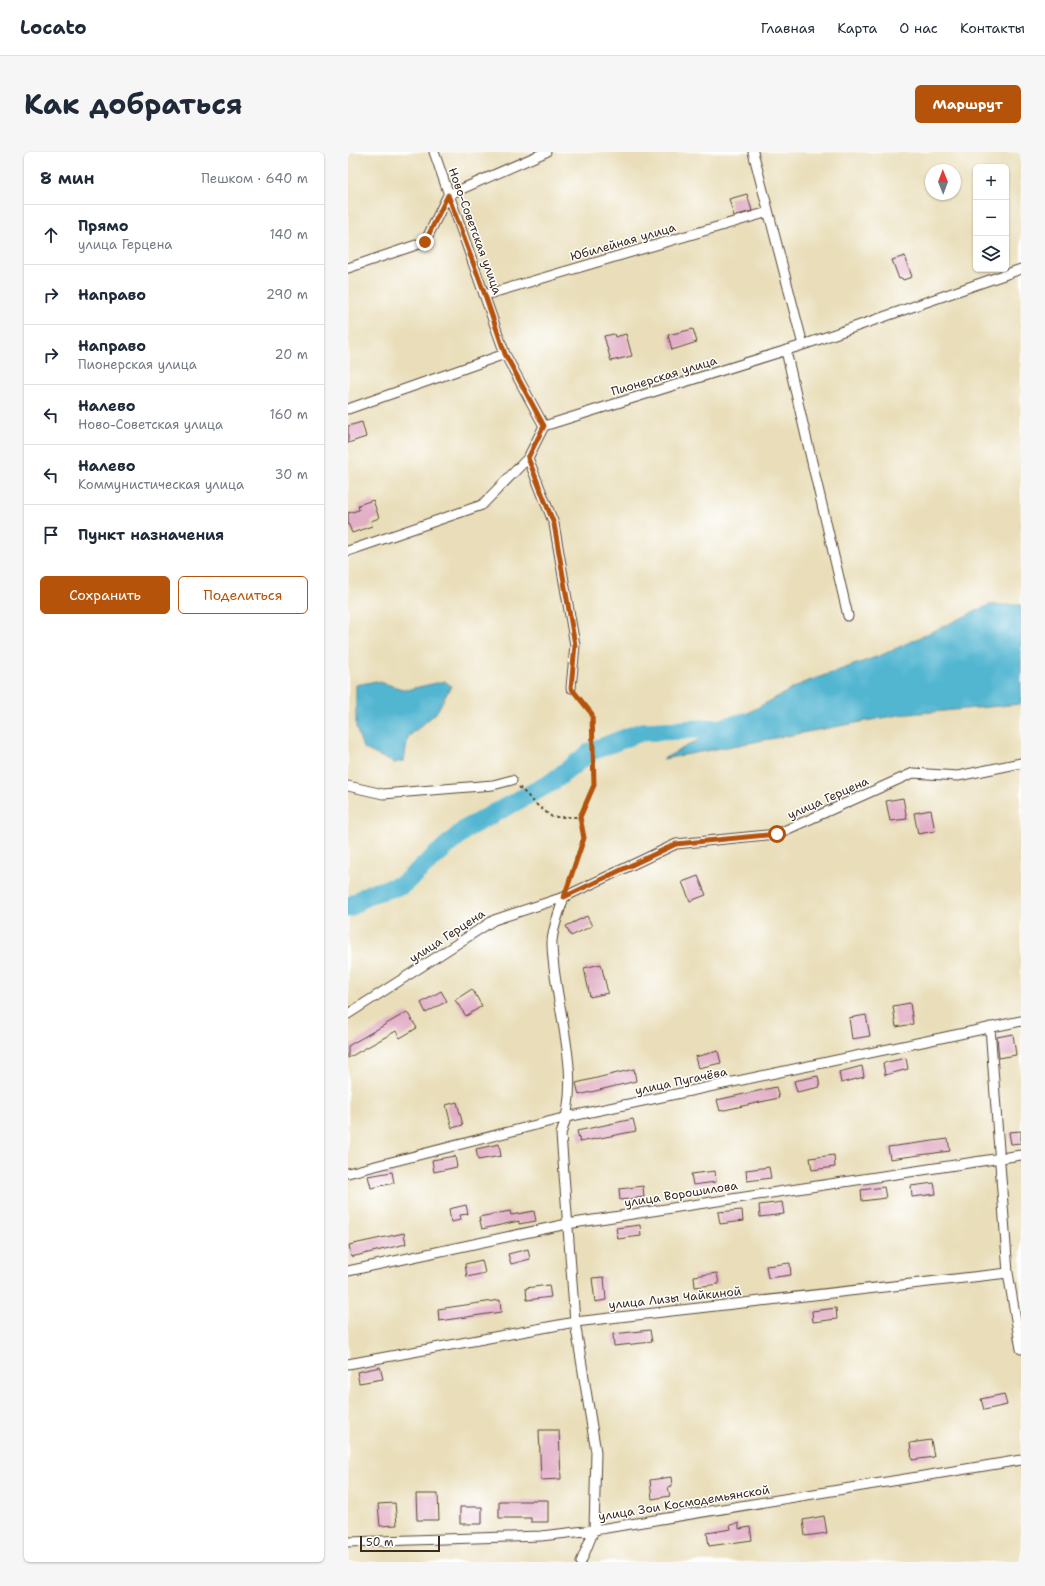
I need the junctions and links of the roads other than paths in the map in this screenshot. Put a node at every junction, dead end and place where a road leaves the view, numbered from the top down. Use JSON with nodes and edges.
{"nodes":[{"id":1,"x":434,"y":152,"type":"edge"},
{"id":2,"x":546,"y":152,"type":"edge"},
{"id":3,"x":753,"y":152,"type":"edge"},
{"id":4,"x":448,"y":195,"type":"junction"},
{"id":5,"x":768,"y":212,"type":"junction"},
{"id":6,"x":348,"y":268,"type":"edge"},
{"id":7,"x":1021,"y":269,"type":"edge"},
{"id":8,"x":485,"y":295,"type":"junction"},
{"id":9,"x":803,"y":345,"type":"junction"},
{"id":10,"x":786,"y":351,"type":"junction"},
{"id":11,"x":505,"y":354,"type":"junction"},
{"id":12,"x":348,"y":409,"type":"edge"},
{"id":13,"x":544,"y":426,"type":"junction"},
{"id":14,"x":528,"y":458,"type":"junction"},
{"id":15,"x":348,"y":551,"type":"edge"},
{"id":16,"x":848,"y":616,"type":"dead end"},
{"id":17,"x":571,"y":688,"type":"road end"},
{"id":18,"x":1021,"y":763,"type":"edge"},
{"id":19,"x":512,"y":780,"type":"road end"},
{"id":20,"x":348,"y":786,"type":"edge"},
{"id":21,"x":564,"y":897,"type":"junction"},
{"id":22,"x":348,"y":1014,"type":"edge"},
{"id":23,"x":1021,"y":1021,"type":"edge"},
{"id":24,"x":990,"y":1027,"type":"junction"},
{"id":25,"x":567,"y":1117,"type":"junction"},
{"id":26,"x":1021,"y":1155,"type":"edge"},
{"id":27,"x":999,"y":1158,"type":"junction"},
{"id":28,"x":348,"y":1173,"type":"edge"},
{"id":29,"x":567,"y":1224,"type":"junction"},
{"id":30,"x":348,"y":1271,"type":"edge"},
{"id":31,"x":1008,"y":1273,"type":"junction"},
{"id":32,"x":575,"y":1322,"type":"junction"},
{"id":33,"x":1021,"y":1349,"type":"edge"},
{"id":34,"x":348,"y":1364,"type":"edge"},
{"id":35,"x":1021,"y":1460,"type":"edge"},
{"id":36,"x":594,"y":1530,"type":"junction"},
{"id":37,"x":348,"y":1542,"type":"edge"},
{"id":38,"x":581,"y":1562,"type":"edge"}],
"edges":[{"from":1,"to":4,"type":"street","name":"Ново-Советская улица"},
{"from":2,"to":4,"type":"street"},
{"from":3,"to":5,"type":"street"},
{"from":4,"to":6,"type":"street"},
{"from":4,"to":8,"type":"street","name":"Ново-Советская улица"},
{"from":5,"to":8,"type":"street","name":"Юбилейная улица"},
{"from":5,"to":9,"type":"street"},
{"from":7,"to":9,"type":"street","name":"Пионерская улица"},
{"from":8,"to":11,"type":"street","name":"Ново-Советская улица"},
{"from":9,"to":10,"type":"street","name":"Пионерская улица"},
{"from":10,"to":13,"type":"street","name":"Пионерская улица"},
{"from":10,"to":16,"type":"street"},
{"from":11,"to":12,"type":"street"},
{"from":11,"to":13,"type":"street","name":"Ново-Советская улица"},
{"from":13,"to":14,"type":"street"},
{"from":14,"to":15,"type":"street"},
{"from":14,"to":17,"type":"street"},
{"from":18,"to":21,"type":"street","name":"улица Герцена"},
{"from":19,"to":20,"type":"street"},
{"from":21,"to":22,"type":"street","name":"улица Герцена"},
{"from":21,"to":25,"type":"street"},
{"from":23,"to":24,"type":"street","name":"улица Пугачёва"},
{"from":24,"to":25,"type":"street","name":"улица Пугачёва"},
{"from":24,"to":27,"type":"street"},
{"from":25,"to":28,"type":"street","name":"улица Пугачёва"},
{"from":25,"to":29,"type":"street"},
{"from":26,"to":27,"type":"street","name":"улица Ворошилова"},
{"from":27,"to":29,"type":"street","name":"улица Ворошилова"},
{"from":27,"to":31,"type":"street"},
{"from":29,"to":30,"type":"street","name":"улица Ворошилова"},
{"from":29,"to":32,"type":"street"},
{"from":31,"to":32,"type":"street","name":"улица Лизы Чайкиной"},
{"from":31,"to":33,"type":"street"},
{"from":32,"to":34,"type":"street","name":"улица Лизы Чайкиной"},
{"from":32,"to":36,"type":"street"},
{"from":35,"to":36,"type":"street","name":"улица Зои Космодемьянской"},
{"from":36,"to":37,"type":"street","name":"улица Зои Космодемьянской"},
{"from":36,"to":38,"type":"street"}]}
